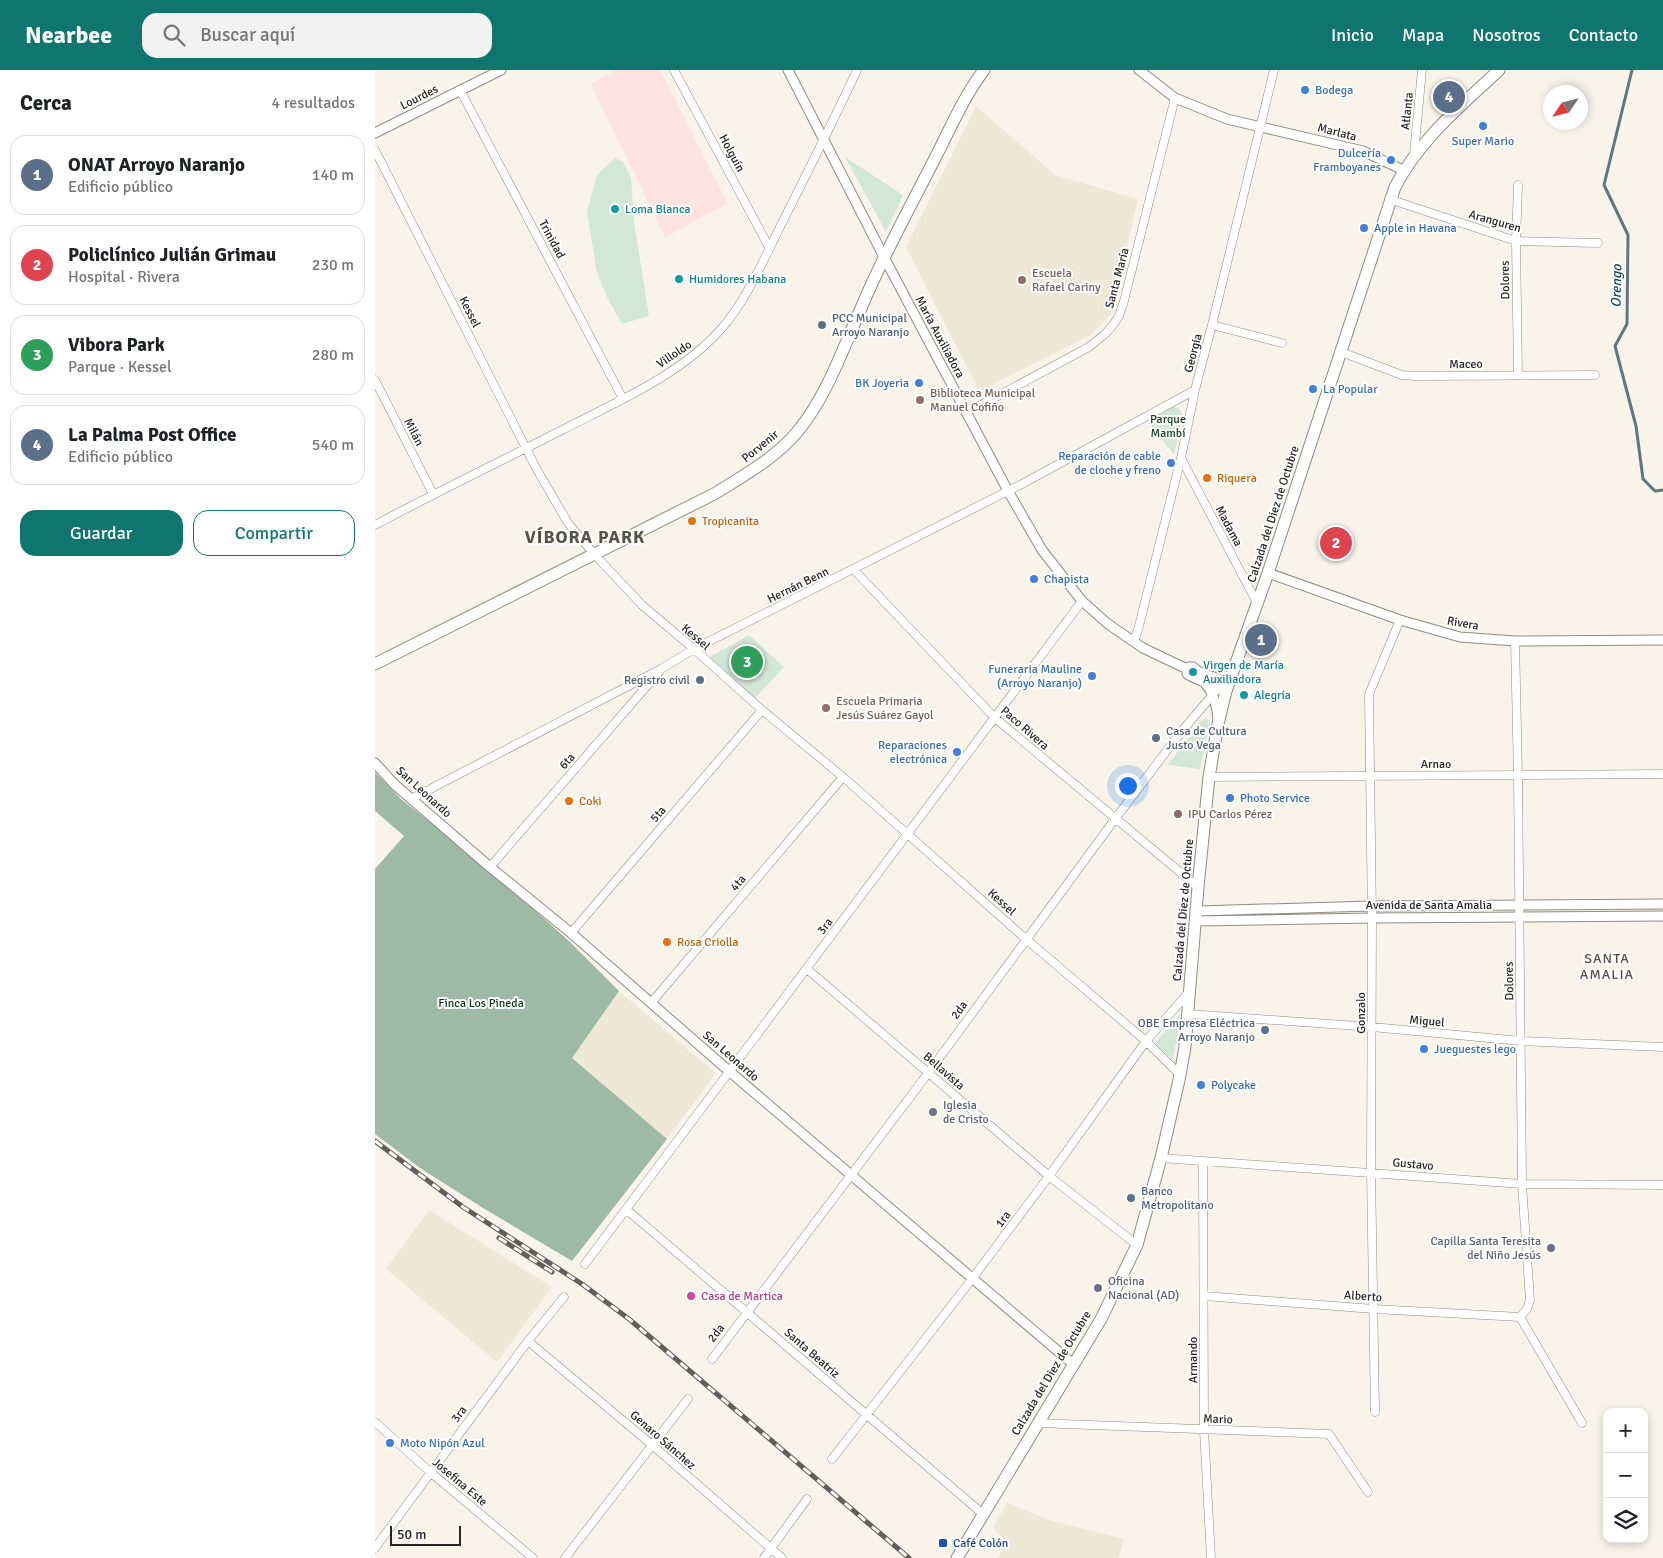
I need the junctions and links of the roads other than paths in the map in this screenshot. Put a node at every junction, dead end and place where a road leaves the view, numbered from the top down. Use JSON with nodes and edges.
{"nodes":[{"id":1,"x":501,"y":70,"type":"edge"},
{"id":2,"x":674,"y":70,"type":"edge"},
{"id":3,"x":788,"y":70,"type":"edge"},
{"id":4,"x":857,"y":70,"type":"edge"},
{"id":5,"x":984,"y":70,"type":"edge"},
{"id":6,"x":1139,"y":70,"type":"edge"},
{"id":7,"x":1274,"y":70,"type":"edge"},
{"id":8,"x":1423,"y":70,"type":"edge"},
{"id":9,"x":1499,"y":70,"type":"edge"},
{"id":10,"x":460,"y":90,"type":"junction"},
{"id":11,"x":1175,"y":98,"type":"junction"},
{"id":12,"x":1261,"y":127,"type":"junction"},
{"id":13,"x":375,"y":133,"type":"edge"},
{"id":14,"x":824,"y":140,"type":"junction"},
{"id":15,"x":375,"y":150,"type":"edge"},
{"id":16,"x":1414,"y":154,"type":"junction"},
{"id":17,"x":1403,"y":170,"type":"junction"},
{"id":18,"x":1518,"y":185,"type":"dead end"},
{"id":19,"x":1389,"y":199,"type":"junction"},
{"id":20,"x":1516,"y":241,"type":"junction"},
{"id":21,"x":1598,"y":243,"type":"dead end"},
{"id":22,"x":769,"y":247,"type":"junction"},
{"id":23,"x":884,"y":257,"type":"junction"},
{"id":24,"x":1213,"y":325,"type":"junction"},
{"id":25,"x":1282,"y":343,"type":"dead end"},
{"id":26,"x":1341,"y":352,"type":"junction"},
{"id":27,"x":1518,"y":375,"type":"junction"},
{"id":28,"x":1595,"y":375,"type":"dead end"},
{"id":29,"x":375,"y":380,"type":"edge"},
{"id":30,"x":1195,"y":390,"type":"junction"},
{"id":31,"x":623,"y":399,"type":"junction"},
{"id":32,"x":966,"y":411,"type":"junction"},
{"id":33,"x":525,"y":448,"type":"junction"},
{"id":34,"x":1181,"y":458,"type":"junction"},
{"id":35,"x":1008,"y":491,"type":"junction"},
{"id":36,"x":433,"y":494,"type":"junction"},
{"id":37,"x":375,"y":525,"type":"edge"},
{"id":38,"x":594,"y":554,"type":"junction"},
{"id":39,"x":854,"y":570,"type":"junction"},
{"id":40,"x":1268,"y":573,"type":"junction"},
{"id":41,"x":1082,"y":601,"type":"junction"},
{"id":42,"x":1257,"y":603,"type":"junction"},
{"id":43,"x":1400,"y":620,"type":"junction"},
{"id":44,"x":1663,"y":640,"type":"edge"},
{"id":45,"x":1515,"y":641,"type":"junction"},
{"id":46,"x":1134,"y":642,"type":"junction"},
{"id":47,"x":695,"y":649,"type":"junction"},
{"id":48,"x":375,"y":664,"type":"edge"},
{"id":49,"x":661,"y":669,"type":"junction"},
{"id":50,"x":1187,"y":669,"type":"junction"},
{"id":51,"x":1221,"y":687,"type":"junction"},
{"id":52,"x":762,"y":710,"type":"junction"},
{"id":53,"x":995,"y":718,"type":"junction"},
{"id":54,"x":375,"y":764,"type":"edge"},
{"id":55,"x":1663,"y":774,"type":"edge"},
{"id":56,"x":1369,"y":775,"type":"junction"},
{"id":57,"x":1518,"y":776,"type":"junction"},
{"id":58,"x":843,"y":777,"type":"junction"},
{"id":59,"x":1209,"y":777,"type":"junction"},
{"id":60,"x":411,"y":799,"type":"junction"},
{"id":61,"x":1115,"y":819,"type":"junction"},
{"id":62,"x":907,"y":834,"type":"junction"},
{"id":63,"x":490,"y":867,"type":"junction"},
{"id":64,"x":1198,"y":887,"type":"junction"},
{"id":65,"x":1663,"y":904,"type":"edge"},
{"id":66,"x":1519,"y":905,"type":"junction"},
{"id":67,"x":1371,"y":906,"type":"junction"},
{"id":68,"x":1196,"y":916,"type":"junction"},
{"id":69,"x":1663,"y":916,"type":"edge"},
{"id":70,"x":1519,"y":917,"type":"junction"},
{"id":71,"x":1372,"y":918,"type":"junction"},
{"id":72,"x":571,"y":933,"type":"junction"},
{"id":73,"x":1027,"y":940,"type":"junction"},
{"id":74,"x":807,"y":969,"type":"junction"},
{"id":75,"x":1190,"y":991,"type":"junction"},
{"id":76,"x":651,"y":1003,"type":"junction"},
{"id":77,"x":1188,"y":1014,"type":"junction"},
{"id":78,"x":1372,"y":1027,"type":"junction"},
{"id":79,"x":1521,"y":1040,"type":"junction"},
{"id":80,"x":1146,"y":1041,"type":"junction"},
{"id":81,"x":1663,"y":1047,"type":"edge"},
{"id":82,"x":729,"y":1071,"type":"junction"},
{"id":83,"x":929,"y":1072,"type":"junction"},
{"id":84,"x":1180,"y":1074,"type":"junction"},
{"id":85,"x":1161,"y":1158,"type":"junction"},
{"id":86,"x":1203,"y":1162,"type":"junction"},
{"id":87,"x":1371,"y":1172,"type":"junction"},
{"id":88,"x":851,"y":1175,"type":"junction"},
{"id":89,"x":1049,"y":1176,"type":"junction"},
{"id":90,"x":1522,"y":1184,"type":"junction"},
{"id":91,"x":1663,"y":1185,"type":"edge"},
{"id":92,"x":627,"y":1210,"type":"junction"},
{"id":93,"x":1137,"y":1245,"type":"junction"},
{"id":94,"x":585,"y":1264,"type":"dead end"},
{"id":95,"x":972,"y":1279,"type":"junction"},
{"id":96,"x":1204,"y":1296,"type":"junction"},
{"id":97,"x":564,"y":1297,"type":"dead end"},
{"id":98,"x":1374,"y":1308,"type":"junction"},
{"id":99,"x":747,"y":1313,"type":"junction"},
{"id":100,"x":1520,"y":1317,"type":"junction"},
{"id":101,"x":528,"y":1341,"type":"junction"},
{"id":102,"x":712,"y":1358,"type":"dead end"},
{"id":103,"x":1073,"y":1364,"type":"junction"},
{"id":104,"x":688,"y":1399,"type":"dead end"},
{"id":105,"x":1375,"y":1412,"type":"dead end"},
{"id":106,"x":866,"y":1414,"type":"junction"},
{"id":107,"x":375,"y":1422,"type":"edge"},
{"id":108,"x":1037,"y":1423,"type":"junction"},
{"id":109,"x":1582,"y":1423,"type":"dead end"},
{"id":110,"x":1204,"y":1430,"type":"junction"},
{"id":111,"x":651,"y":1444,"type":"junction"},
{"id":112,"x":832,"y":1459,"type":"dead end"},
{"id":113,"x":430,"y":1472,"type":"junction"},
{"id":114,"x":1368,"y":1492,"type":"dead end"},
{"id":115,"x":807,"y":1499,"type":"dead end"},
{"id":116,"x":983,"y":1514,"type":"junction"},
{"id":117,"x":375,"y":1548,"type":"edge"},
{"id":118,"x":771,"y":1549,"type":"junction"},
{"id":119,"x":533,"y":1558,"type":"edge"},
{"id":120,"x":565,"y":1558,"type":"edge"},
{"id":121,"x":764,"y":1558,"type":"edge"},
{"id":122,"x":782,"y":1558,"type":"edge"},
{"id":123,"x":957,"y":1558,"type":"edge"},
{"id":124,"x":1211,"y":1558,"type":"edge"}],
"edges":[{"from":1,"to":10,"type":"street","name":"Lourdes"},
{"from":2,"to":22,"type":"street","name":"Holguín"},
{"from":3,"to":14,"type":"street","name":"María Auxiliadora"},
{"from":4,"to":14,"type":"street","name":"Villoldo"},
{"from":5,"to":23,"type":"main road","name":"Porvenir"},
{"from":6,"to":11,"type":"street","name":"Marlata"},
{"from":7,"to":12,"type":"street","name":"Georgia"},
{"from":8,"to":16,"type":"street","name":"Atlanta"},
{"from":9,"to":16,"type":"main road","name":"Calzada del Diez de Octubre"},
{"from":10,"to":13,"type":"street","name":"Lourdes"},
{"from":10,"to":31,"type":"street","name":"Trinidad"},
{"from":11,"to":12,"type":"street","name":"Marlata"},
{"from":11,"to":32,"type":"street","name":"Santa María"},
{"from":12,"to":17,"type":"street","name":"Marlata"},
{"from":12,"to":24,"type":"street","name":"Georgia"},
{"from":14,"to":22,"type":"street","name":"Villoldo"},
{"from":14,"to":23,"type":"street","name":"María Auxiliadora"},
{"from":15,"to":33,"type":"street","name":"Kessel"},
{"from":16,"to":17,"type":"main road","name":"Calzada del Diez de Octubre"},
{"from":17,"to":19,"type":"main road","name":"Calzada del Diez de Octubre"},
{"from":18,"to":20,"type":"street","name":"Dolores"},
{"from":19,"to":20,"type":"street","name":"Aranguren"},
{"from":19,"to":26,"type":"main road","name":"Calzada del Diez de Octubre"},
{"from":20,"to":21,"type":"street","name":"Aranguren"},
{"from":20,"to":27,"type":"street","name":"Dolores"},
{"from":22,"to":31,"type":"street","name":"Villoldo"},
{"from":23,"to":32,"type":"street","name":"María Auxiliadora"},
{"from":23,"to":38,"type":"main road","name":"Porvenir"},
{"from":24,"to":25,"type":"street"},
{"from":24,"to":30,"type":"street","name":"Georgia"},
{"from":26,"to":27,"type":"street","name":"Maceo"},
{"from":26,"to":40,"type":"main road","name":"Calzada del Diez de Octubre"},
{"from":27,"to":28,"type":"street","name":"Maceo"},
{"from":29,"to":36,"type":"street","name":"Milán"},
{"from":30,"to":34,"type":"street","name":"Georgia"},
{"from":30,"to":35,"type":"street","name":"Hernán Benn"},
{"from":31,"to":33,"type":"street","name":"Villoldo"},
{"from":32,"to":35,"type":"street","name":"María Auxiliadora"},
{"from":33,"to":36,"type":"street","name":"Villoldo"},
{"from":33,"to":38,"type":"street","name":"Kessel"},
{"from":34,"to":42,"type":"street","name":"Madama"},
{"from":34,"to":46,"type":"street","name":"Georgia"},
{"from":35,"to":39,"type":"street","name":"Hernán Benn"},
{"from":35,"to":41,"type":"street","name":"María Auxiliadora"},
{"from":36,"to":37,"type":"street","name":"Villoldo"},
{"from":38,"to":47,"type":"street","name":"Kessel"},
{"from":38,"to":48,"type":"main road","name":"Porvenir"},
{"from":39,"to":47,"type":"street","name":"Hernán Benn"},
{"from":39,"to":53,"type":"street","name":"Paco Rivera"},
{"from":40,"to":42,"type":"main road","name":"Calzada del Diez de Octubre"},
{"from":40,"to":43,"type":"street","name":"Rivera"},
{"from":41,"to":46,"type":"street","name":"María Auxiliadora"},
{"from":41,"to":53,"type":"street","name":"3ra"},
{"from":42,"to":51,"type":"main road","name":"Calzada del Diez de Octubre"},
{"from":43,"to":45,"type":"street","name":"Rivera"},
{"from":43,"to":56,"type":"street","name":"Gonzalo"},
{"from":44,"to":45,"type":"street","name":"Rivera"},
{"from":45,"to":57,"type":"street","name":"Dolores"},
{"from":46,"to":50,"type":"street","name":"María Auxiliadora"},
{"from":47,"to":49,"type":"street","name":"Hernán Benn"},
{"from":47,"to":52,"type":"street","name":"Kessel"},
{"from":49,"to":60,"type":"street","name":"Hernán Benn"},
{"from":49,"to":63,"type":"street","name":"6ta"},
{"from":50,"to":51,"type":"street","name":"María Auxiliadora"},
{"from":50,"to":51,"type":"street","name":"María Auxiliadora"},
{"from":51,"to":59,"type":"main road","name":"Calzada del Diez de Octubre"},
{"from":51,"to":61,"type":"street","name":"2da"},
{"from":52,"to":58,"type":"street","name":"Kessel"},
{"from":52,"to":72,"type":"street","name":"5ta"},
{"from":53,"to":61,"type":"street","name":"Paco Rivera"},
{"from":53,"to":62,"type":"street","name":"3ra"},
{"from":54,"to":60,"type":"street","name":"San Leonardo"},
{"from":55,"to":57,"type":"street","name":"Arnao"},
{"from":56,"to":57,"type":"street","name":"Arnao"},
{"from":56,"to":59,"type":"street","name":"Arnao"},
{"from":56,"to":67,"type":"street","name":"Gonzalo"},
{"from":57,"to":66,"type":"street","name":"Dolores"},
{"from":58,"to":62,"type":"street","name":"Kessel"},
{"from":58,"to":76,"type":"street","name":"4ta"},
{"from":59,"to":64,"type":"main road","name":"Calzada del Diez de Octubre"},
{"from":60,"to":63,"type":"street","name":"San Leonardo"},
{"from":61,"to":64,"type":"street","name":"Paco Rivera"},
{"from":61,"to":73,"type":"street","name":"2da"},
{"from":62,"to":73,"type":"street","name":"Kessel"},
{"from":62,"to":74,"type":"street","name":"3ra"},
{"from":63,"to":72,"type":"street","name":"San Leonardo"},
{"from":64,"to":68,"type":"main road","name":"Calzada del Diez de Octubre"},
{"from":65,"to":66,"type":"street","name":"Avenida de Santa Amalia"},
{"from":66,"to":67,"type":"street","name":"Avenida de Santa Amalia"},
{"from":66,"to":70,"type":"street","name":"Dolores"},
{"from":67,"to":68,"type":"street","name":"Avenida de Santa Amalia"},
{"from":67,"to":71,"type":"street","name":"Gonzalo"},
{"from":68,"to":71,"type":"street","name":"Avenida de Santa Amalia"},
{"from":68,"to":75,"type":"main road","name":"Calzada del Diez de Octubre"},
{"from":69,"to":70,"type":"street","name":"Avenida de Santa Amalia"},
{"from":70,"to":71,"type":"street","name":"Avenida de Santa Amalia"},
{"from":70,"to":79,"type":"street","name":"Dolores"},
{"from":71,"to":78,"type":"street","name":"Gonzalo"},
{"from":72,"to":76,"type":"street","name":"San Leonardo"},
{"from":73,"to":80,"type":"street","name":"Kessel"},
{"from":73,"to":83,"type":"street","name":"2da"},
{"from":74,"to":82,"type":"street","name":"3ra"},
{"from":74,"to":83,"type":"street","name":"Bellavista"},
{"from":75,"to":77,"type":"main road","name":"Calzada del Diez de Octubre"},
{"from":75,"to":80,"type":"street","name":"1ra"},
{"from":76,"to":82,"type":"street","name":"San Leonardo"},
{"from":77,"to":78,"type":"street","name":"Miguel"},
{"from":77,"to":84,"type":"main road","name":"Calzada del Diez de Octubre"},
{"from":78,"to":79,"type":"street","name":"Miguel"},
{"from":78,"to":87,"type":"street","name":"Gonzalo"},
{"from":79,"to":81,"type":"street","name":"Miguel"},
{"from":79,"to":90,"type":"street","name":"Dolores"},
{"from":80,"to":84,"type":"street","name":"Kessel"},
{"from":80,"to":89,"type":"street","name":"1ra"},
{"from":82,"to":88,"type":"street","name":"San Leonardo"},
{"from":82,"to":92,"type":"street","name":"3ra"},
{"from":83,"to":88,"type":"street","name":"2da"},
{"from":83,"to":89,"type":"street","name":"Bellavista"},
{"from":84,"to":85,"type":"main road","name":"Calzada del Diez de Octubre"},
{"from":85,"to":86,"type":"street","name":"Gustavo"},
{"from":85,"to":93,"type":"main road","name":"Calzada del Diez de Octubre"},
{"from":86,"to":87,"type":"street","name":"Gustavo"},
{"from":86,"to":96,"type":"street","name":"Armando"},
{"from":87,"to":90,"type":"street","name":"Gustavo"},
{"from":87,"to":98,"type":"street","name":"Gonzalo"},
{"from":88,"to":95,"type":"street","name":"San Leonardo"},
{"from":88,"to":99,"type":"street","name":"2da"},
{"from":89,"to":93,"type":"street","name":"Bellavista"},
{"from":89,"to":95,"type":"street","name":"1ra"},
{"from":90,"to":91,"type":"street","name":"Gustavo"},
{"from":90,"to":100,"type":"street","name":"Dolores"},
{"from":92,"to":94,"type":"street","name":"3ra"},
{"from":92,"to":99,"type":"street","name":"Santa Beatriz"},
{"from":93,"to":103,"type":"main road","name":"Calzada del Diez de Octubre"},
{"from":95,"to":103,"type":"street","name":"San Leonardo"},
{"from":95,"to":106,"type":"street","name":"1ra"},
{"from":96,"to":98,"type":"street","name":"Alberto"},
{"from":96,"to":110,"type":"street","name":"Armando"},
{"from":97,"to":101,"type":"street","name":"3ra"},
{"from":98,"to":100,"type":"street","name":"Alberto"},
{"from":98,"to":105,"type":"street","name":"Gonzalo"},
{"from":99,"to":102,"type":"street","name":"2da"},
{"from":99,"to":106,"type":"street","name":"Santa Beatriz"},
{"from":100,"to":109,"type":"street"},
{"from":101,"to":111,"type":"street","name":"Genaro Sánchez"},
{"from":101,"to":113,"type":"street","name":"3ra"},
{"from":103,"to":108,"type":"main road","name":"Calzada del Diez de Octubre"},
{"from":104,"to":111,"type":"street"},
{"from":106,"to":112,"type":"street","name":"1ra"},
{"from":106,"to":116,"type":"street","name":"Santa Beatriz"},
{"from":107,"to":113,"type":"street","name":"Josefina Este"},
{"from":108,"to":110,"type":"street","name":"Mario"},
{"from":108,"to":116,"type":"main road","name":"Calzada del Diez de Octubre"},
{"from":110,"to":114,"type":"street","name":"Mario"},
{"from":110,"to":124,"type":"street","name":"Armando"},
{"from":111,"to":118,"type":"street","name":"Genaro Sánchez"},
{"from":111,"to":120,"type":"street"},
{"from":113,"to":117,"type":"street","name":"3ra"},
{"from":113,"to":119,"type":"street","name":"Josefina Este"},
{"from":115,"to":118,"type":"street"},
{"from":116,"to":123,"type":"main road","name":"Calzada del Diez de Octubre"},
{"from":118,"to":121,"type":"street"},
{"from":118,"to":122,"type":"street","name":"Genaro Sánchez"}]}
